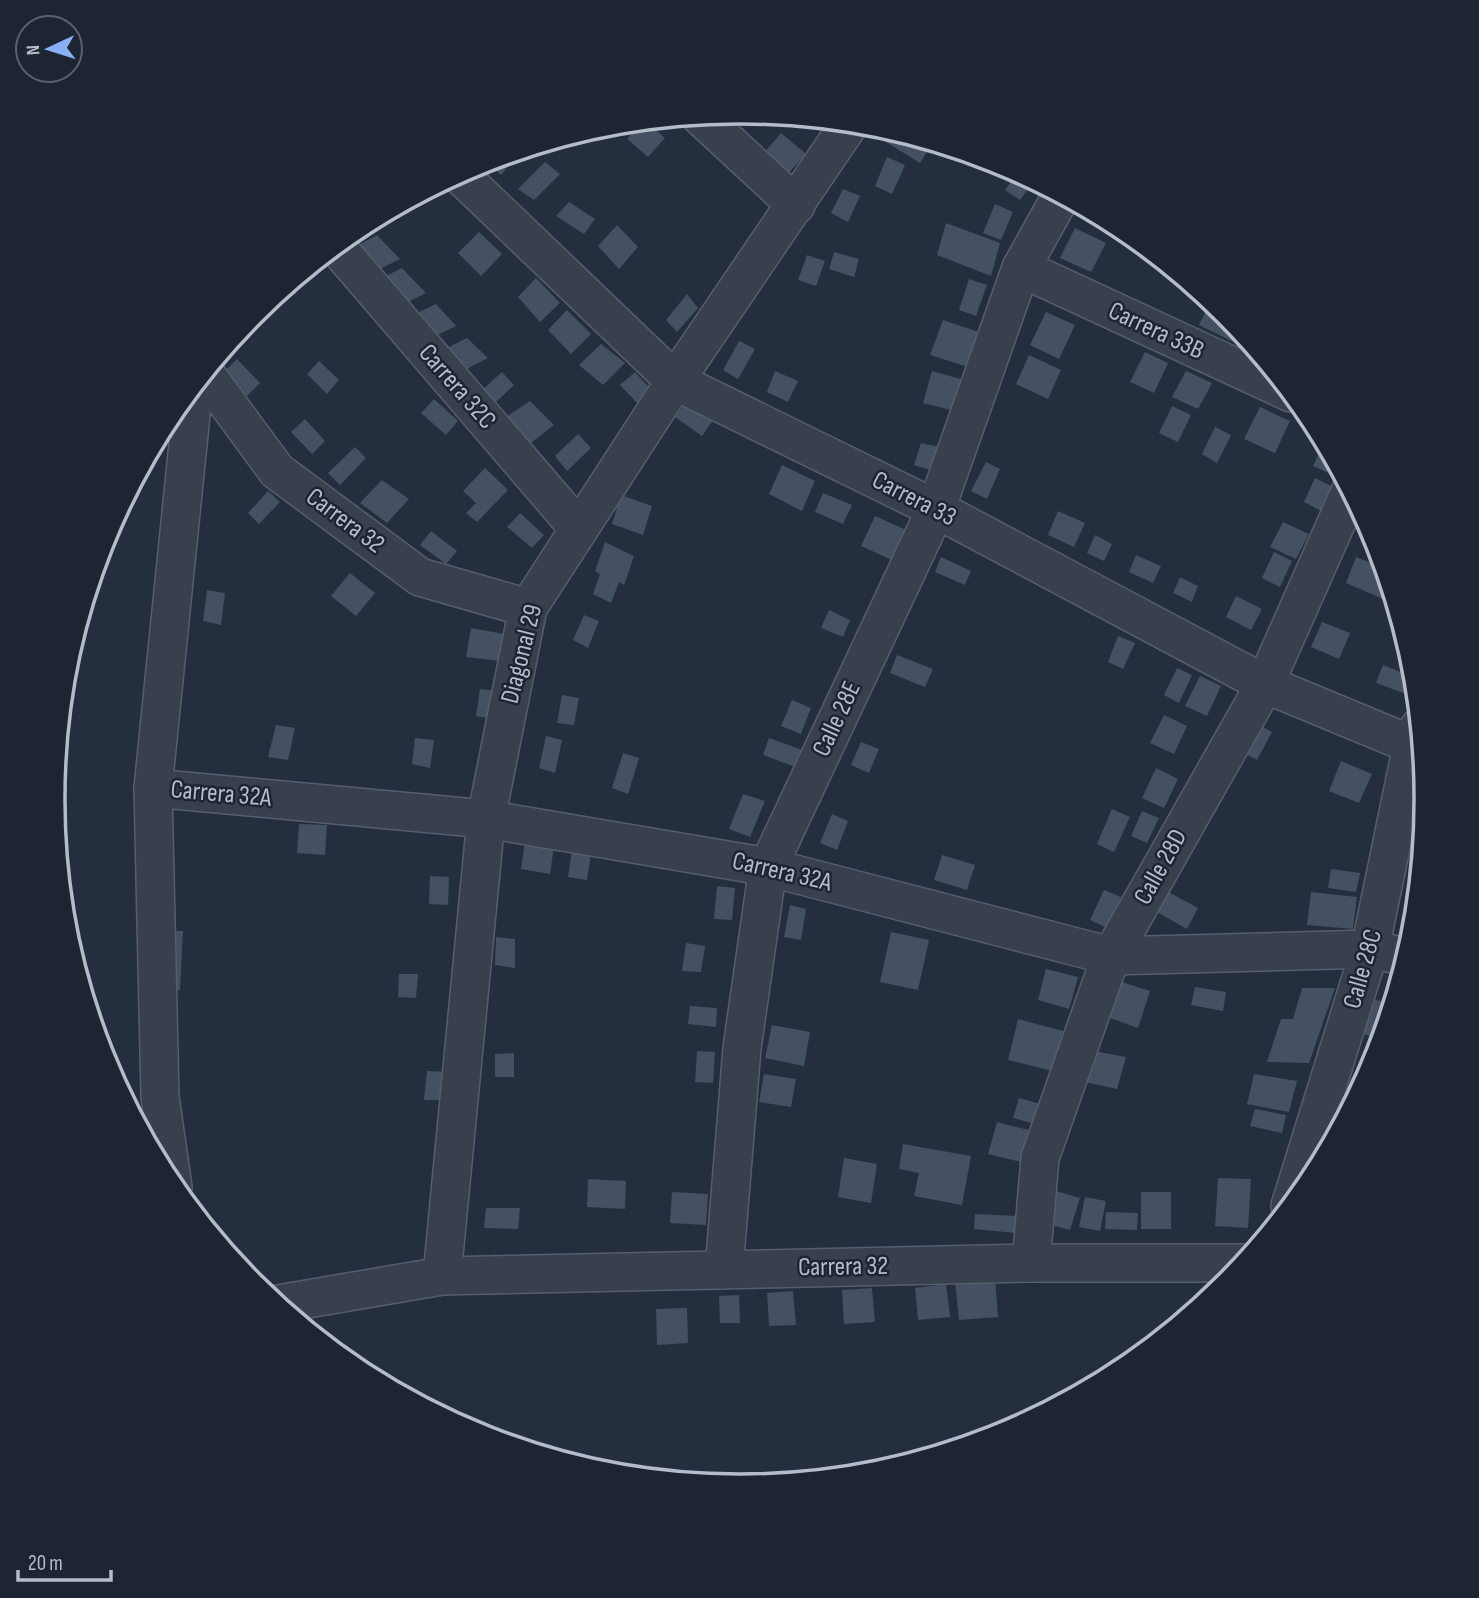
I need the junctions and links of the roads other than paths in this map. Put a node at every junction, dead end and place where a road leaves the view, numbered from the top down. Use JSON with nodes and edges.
{"nodes":[{"id":1,"x":710,"y":125,"type":"edge"},
{"id":2,"x":844,"y":133,"type":"edge"},
{"id":3,"x":467,"y":182,"type":"edge"},
{"id":4,"x":1057,"y":204,"type":"edge"},
{"id":5,"x":796,"y":205,"type":"junction"},
{"id":6,"x":343,"y":254,"type":"edge"},
{"id":7,"x":1021,"y":268,"type":"junction"},
{"id":8,"x":210,"y":380,"type":"edge"},
{"id":9,"x":675,"y":382,"type":"junction"},
{"id":10,"x":1272,"y":384,"type":"edge"},
{"id":11,"x":192,"y":404,"type":"edge"},
{"id":12,"x":1346,"y":502,"type":"edge"},
{"id":13,"x":936,"y":509,"type":"junction"},
{"id":14,"x":579,"y":529,"type":"junction"},
{"id":15,"x":528,"y":608,"type":"junction"},
{"id":16,"x":1265,"y":684,"type":"junction"},
{"id":17,"x":1411,"y":737,"type":"edge"},
{"id":18,"x":1413,"y":761,"type":"edge"},
{"id":19,"x":153,"y":788,"type":"junction"},
{"id":20,"x":486,"y":819,"type":"junction"},
{"id":21,"x":768,"y":867,"type":"junction"},
{"id":22,"x":1370,"y":949,"type":"junction"},
{"id":23,"x":1395,"y":955,"type":"edge"},
{"id":24,"x":1111,"y":956,"type":"junction"},
{"id":25,"x":169,"y":1159,"type":"edge"},
{"id":26,"x":1299,"y":1177,"type":"edge"},
{"id":27,"x":1031,"y":1263,"type":"junction"},
{"id":28,"x":1229,"y":1263,"type":"edge"},
{"id":29,"x":724,"y":1270,"type":"junction"},
{"id":30,"x":442,"y":1276,"type":"junction"},
{"id":31,"x":290,"y":1302,"type":"edge"}],
"edges":[{"from":1,"to":5,"type":"street"},
{"from":2,"to":5,"type":"street","name":"Diagonal 29"},
{"from":3,"to":9,"type":"street","name":"Carrera 33"},
{"from":4,"to":7,"type":"street","name":"Calle 28E"},
{"from":5,"to":9,"type":"street","name":"Diagonal 29"},
{"from":6,"to":14,"type":"street","name":"Carrera 32C"},
{"from":7,"to":10,"type":"street","name":"Carrera 33B"},
{"from":7,"to":13,"type":"street","name":"Calle 28E"},
{"from":8,"to":15,"type":"street","name":"Carrera 32"},
{"from":9,"to":13,"type":"street","name":"Carrera 33"},
{"from":9,"to":14,"type":"street","name":"Diagonal 29"},
{"from":11,"to":19,"type":"street"},
{"from":12,"to":16,"type":"street","name":"Calle 28D"},
{"from":13,"to":16,"type":"street","name":"Carrera 33"},
{"from":13,"to":21,"type":"street","name":"Calle 28E"},
{"from":14,"to":15,"type":"street","name":"Diagonal 29"},
{"from":15,"to":20,"type":"street","name":"Diagonal 29"},
{"from":16,"to":17,"type":"street","name":"Carrera 33"},
{"from":16,"to":24,"type":"street","name":"Calle 28D"},
{"from":18,"to":22,"type":"street","name":"Calle 28C"},
{"from":19,"to":20,"type":"street","name":"Carrera 32A"},
{"from":19,"to":25,"type":"street"},
{"from":20,"to":21,"type":"street","name":"Carrera 32A"},
{"from":20,"to":30,"type":"street","name":"Diagonal 29"},
{"from":21,"to":24,"type":"street","name":"Carrera 32A"},
{"from":21,"to":29,"type":"street","name":"Calle 28E"},
{"from":22,"to":23,"type":"street","name":"Carrera 32A"},
{"from":22,"to":24,"type":"street","name":"Carrera 32A"},
{"from":22,"to":26,"type":"street","name":"Calle 28C"},
{"from":24,"to":27,"type":"street","name":"Calle 28D"},
{"from":27,"to":28,"type":"street","name":"Carrera 32"},
{"from":27,"to":29,"type":"street","name":"Carrera 32"},
{"from":29,"to":30,"type":"street","name":"Carrera 32"},
{"from":30,"to":31,"type":"street","name":"Carrera 32"}]}
